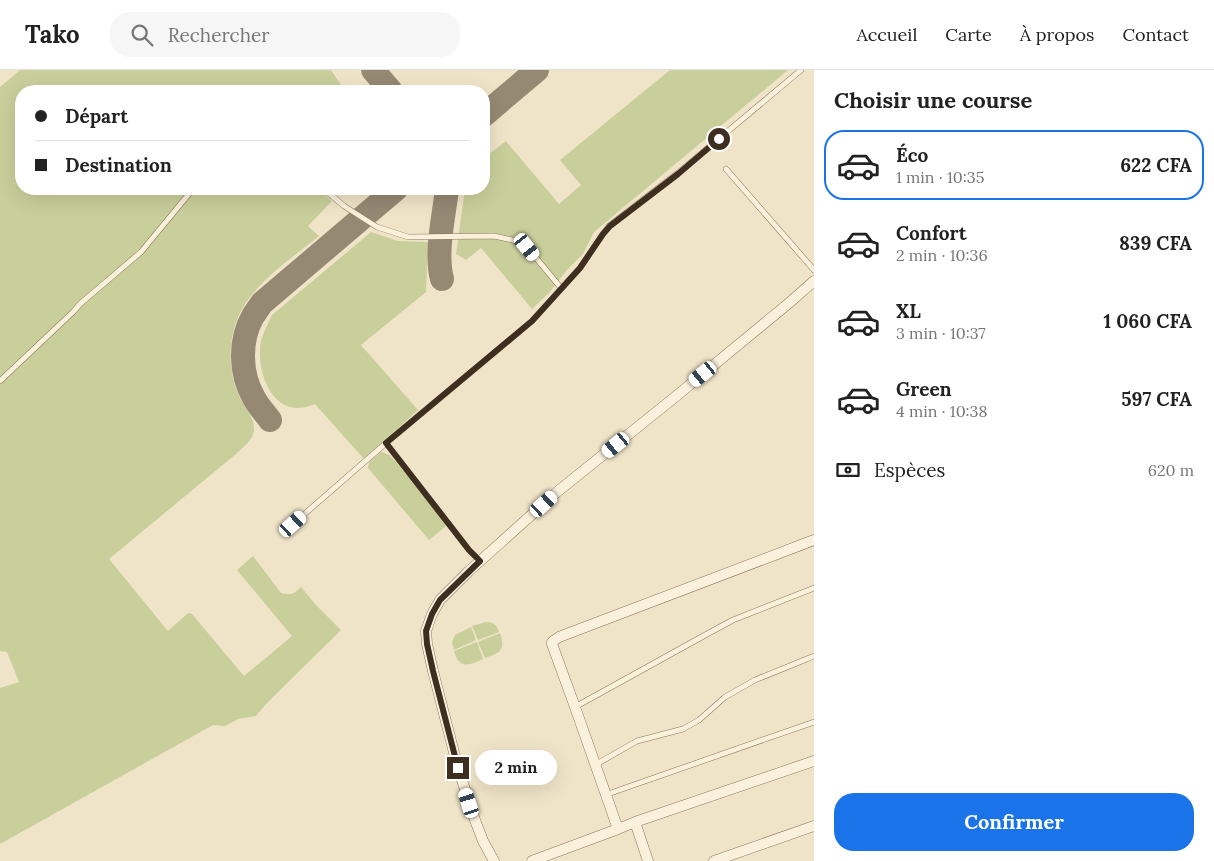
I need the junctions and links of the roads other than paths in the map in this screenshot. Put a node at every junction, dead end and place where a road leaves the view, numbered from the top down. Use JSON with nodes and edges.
{"nodes":[{"id":1,"x":801,"y":70,"type":"edge"},
{"id":2,"x":726,"y":169,"type":"dead end"},
{"id":3,"x":189,"y":195,"type":"edge"},
{"id":4,"x":331,"y":195,"type":"edge"},
{"id":5,"x":814,"y":270,"type":"edge"},
{"id":6,"x":814,"y":281,"type":"edge"},
{"id":7,"x":561,"y":288,"type":"junction"},
{"id":8,"x":0,"y":380,"type":"edge"},
{"id":9,"x":386,"y":443,"type":"junction"},
{"id":10,"x":293,"y":524,"type":"dead end"},
{"id":11,"x":814,"y":540,"type":"edge"},
{"id":12,"x":480,"y":561,"type":"junction"},
{"id":13,"x":814,"y":588,"type":"edge"},
{"id":14,"x":814,"y":656,"type":"edge"},
{"id":15,"x":575,"y":707,"type":"junction"},
{"id":16,"x":814,"y":722,"type":"edge"},
{"id":17,"x":814,"y":761,"type":"edge"},
{"id":18,"x":595,"y":765,"type":"junction"},
{"id":19,"x":605,"y":795,"type":"junction"},
{"id":20,"x":635,"y":822,"type":"junction"},
{"id":21,"x":814,"y":826,"type":"edge"},
{"id":22,"x":618,"y":829,"type":"junction"},
{"id":23,"x":494,"y":861,"type":"edge"},
{"id":24,"x":532,"y":861,"type":"edge"},
{"id":25,"x":648,"y":861,"type":"edge"},
{"id":26,"x":714,"y":861,"type":"edge"}],
"edges":[{"from":1,"to":7,"type":"lane"},
{"from":2,"to":5,"type":"lane"},
{"from":3,"to":8,"type":"lane"},
{"from":4,"to":7,"type":"lane"},
{"from":6,"to":12,"type":"street"},
{"from":7,"to":9,"type":"lane"},
{"from":9,"to":10,"type":"lane"},
{"from":9,"to":12,"type":"lane"},
{"from":11,"to":15,"type":"street"},
{"from":12,"to":23,"type":"street"},
{"from":13,"to":15,"type":"lane"},
{"from":14,"to":18,"type":"lane"},
{"from":15,"to":18,"type":"street"},
{"from":16,"to":19,"type":"lane"},
{"from":17,"to":20,"type":"street"},
{"from":18,"to":19,"type":"street"},
{"from":19,"to":22,"type":"street"},
{"from":20,"to":22,"type":"street"},
{"from":20,"to":25,"type":"street"},
{"from":21,"to":26,"type":"street"},
{"from":22,"to":24,"type":"street"}]}
